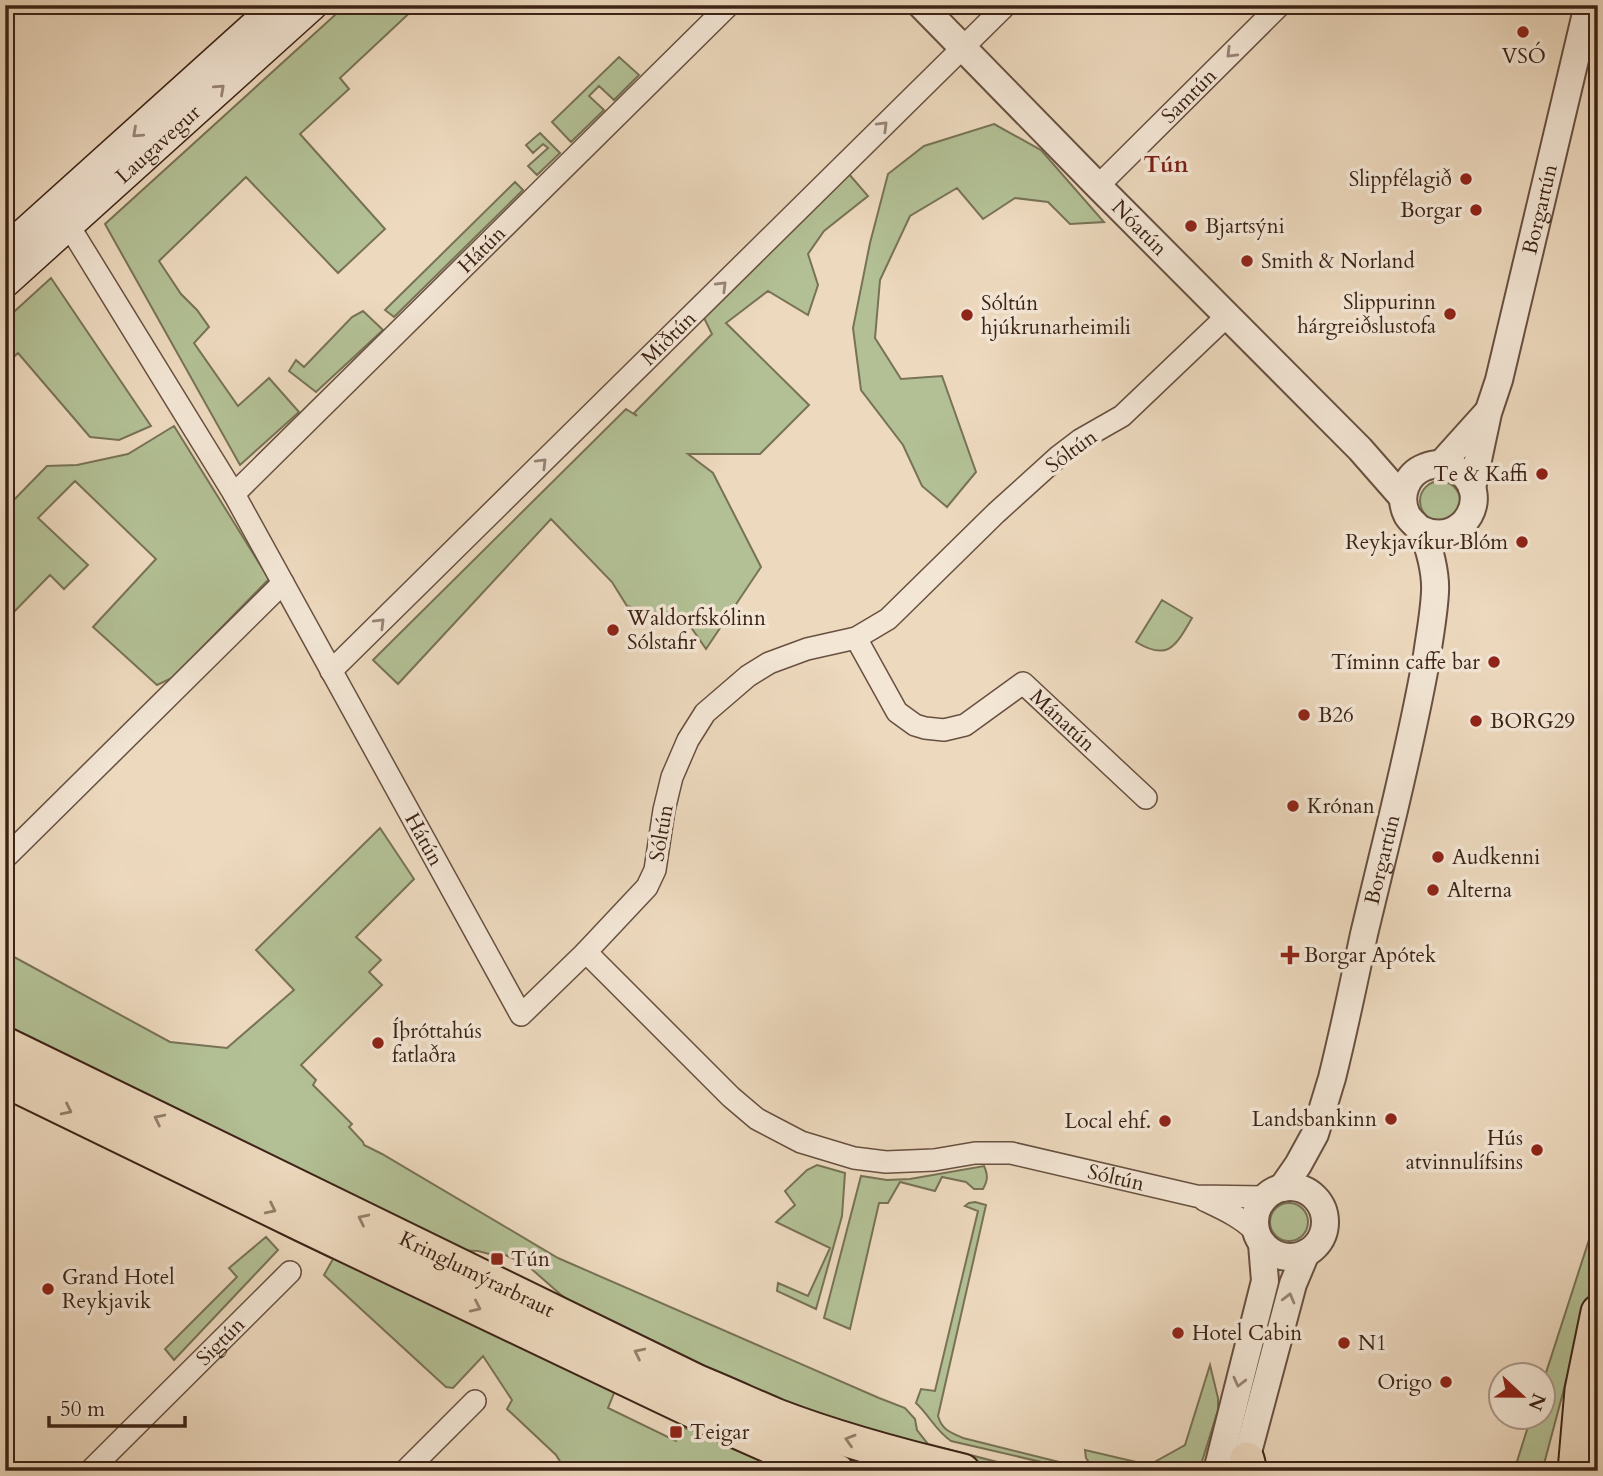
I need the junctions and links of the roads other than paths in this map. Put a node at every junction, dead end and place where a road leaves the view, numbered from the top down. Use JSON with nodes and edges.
{"nodes":[{"id":1,"x":278,"y":5,"type":"edge"},
{"id":2,"x":312,"y":5,"type":"edge"},
{"id":3,"x":729,"y":5,"type":"edge"},
{"id":4,"x":921,"y":5,"type":"edge"},
{"id":5,"x":1006,"y":5,"type":"edge"},
{"id":6,"x":1280,"y":5,"type":"edge"},
{"id":7,"x":1588,"y":5,"type":"edge"},
{"id":8,"x":962,"y":48,"type":"junction"},
{"id":9,"x":1098,"y":186,"type":"junction"},
{"id":10,"x":69,"y":226,"type":"junction"},
{"id":11,"x":5,"y":251,"type":"edge"},
{"id":12,"x":5,"y":282,"type":"edge"},
{"id":13,"x":1227,"y":316,"type":"junction"},
{"id":14,"x":1488,"y":413,"type":"junction"},
{"id":15,"x":1360,"y":449,"type":"junction"},
{"id":16,"x":1430,"y":467,"type":"junction"},
{"id":17,"x":1472,"y":488,"type":"junction"},
{"id":18,"x":234,"y":494,"type":"junction"},
{"id":19,"x":1403,"y":498,"type":"junction"},
{"id":20,"x":1420,"y":529,"type":"junction"},
{"id":21,"x":1457,"y":529,"type":"junction"},
{"id":22,"x":1436,"y":580,"type":"junction"},
{"id":23,"x":284,"y":583,"type":"junction"},
{"id":24,"x":856,"y":638,"type":"junction"},
{"id":25,"x":331,"y":671,"type":"junction"},
{"id":26,"x":1146,"y":798,"type":"dead end"},
{"id":27,"x":5,"y":858,"type":"edge"},
{"id":28,"x":586,"y":952,"type":"junction"},
{"id":29,"x":5,"y":1044,"type":"edge"},
{"id":30,"x":5,"y":1080,"type":"edge"},
{"id":31,"x":1315,"y":1134,"type":"junction"},
{"id":32,"x":1274,"y":1192,"type":"junction"},
{"id":33,"x":1196,"y":1196,"type":"junction"},
{"id":34,"x":1316,"y":1199,"type":"junction"},
{"id":35,"x":1259,"y":1238,"type":"junction"},
{"id":36,"x":1306,"y":1253,"type":"junction"},
{"id":37,"x":290,"y":1272,"type":"dead end"},
{"id":38,"x":1598,"y":1312,"type":"edge"},
{"id":39,"x":1583,"y":1390,"type":"junction"},
{"id":40,"x":475,"y":1401,"type":"dead end"},
{"id":41,"x":1247,"y":1467,"type":"edge"},
{"id":42,"x":90,"y":1471,"type":"edge"},
{"id":43,"x":405,"y":1471,"type":"edge"},
{"id":44,"x":837,"y":1471,"type":"edge"},
{"id":45,"x":962,"y":1471,"type":"edge"},
{"id":46,"x":1217,"y":1471,"type":"edge"},
{"id":47,"x":1552,"y":1471,"type":"edge"},
{"id":48,"x":1575,"y":1471,"type":"edge"}],
"edges":[{"from":1,"to":11,"type":"main road","name":"Laugavegur","one_way":true},
{"from":10,"to":2,"type":"main road","name":"Laugavegur","one_way":true},
{"from":3,"to":18,"type":"street","name":"Hátún"},
{"from":4,"to":8,"type":"street","name":"Nóatún"},
{"from":5,"to":8,"type":"street","name":"Miðtún"},
{"from":6,"to":9,"type":"street","name":"Samtún","one_way":true},
{"from":7,"to":14,"type":"street","name":"Borgartún"},
{"from":8,"to":9,"type":"street","name":"Nóatún"},
{"from":25,"to":8,"type":"street","name":"Miðtún","one_way":true},
{"from":9,"to":13,"type":"street","name":"Nóatún"},
{"from":10,"to":12,"type":"main road","name":"Laugavegur"},
{"from":10,"to":18,"type":"street","name":"Hátún"},
{"from":13,"to":15,"type":"street","name":"Nóatún"},
{"from":13,"to":24,"type":"street","name":"Sóltún"},
{"from":14,"to":16,"type":"street","name":"Borgartún"},
{"from":14,"to":17,"type":"street","name":"Borgartún"},
{"from":15,"to":16,"type":"street","name":"Nóatún"},
{"from":15,"to":19,"type":"street","name":"Nóatún"},
{"from":16,"to":17,"type":"street"},
{"from":16,"to":19,"type":"street","name":"Borgartún"},
{"from":17,"to":21,"type":"street","name":"Borgartún"},
{"from":18,"to":23,"type":"street","name":"Hátún"},
{"from":19,"to":20,"type":"street","name":"Borgartún"},
{"from":20,"to":21,"type":"street"},
{"from":20,"to":22,"type":"street","name":"Borgartún"},
{"from":21,"to":22,"type":"street","name":"Borgartún"},
{"from":22,"to":31,"type":"street","name":"Borgartún"},
{"from":23,"to":25,"type":"street","name":"Hátún"},
{"from":23,"to":27,"type":"street"},
{"from":24,"to":26,"type":"street","name":"Mánatún"},
{"from":24,"to":28,"type":"street","name":"Sóltún"},
{"from":25,"to":28,"type":"street","name":"Hátún"},
{"from":28,"to":33,"type":"street","name":"Sóltún"},
{"from":45,"to":29,"type":"main road","name":"Kringlumýrarbraut","one_way":true},
{"from":30,"to":44,"type":"main road","name":"Kringlumýrarbraut","one_way":true},
{"from":31,"to":32,"type":"street","name":"Borgartún"},
{"from":31,"to":34,"type":"street","name":"Borgartún"},
{"from":32,"to":33,"type":"street","name":"Sóltún"},
{"from":32,"to":34,"type":"street"},
{"from":32,"to":35,"type":"street","name":"Borgartún"},
{"from":33,"to":35,"type":"street","name":"Sóltún"},
{"from":34,"to":36,"type":"street","name":"Borgartún"},
{"from":35,"to":36,"type":"street"},
{"from":35,"to":46,"type":"street","name":"Borgartún","one_way":true},
{"from":41,"to":36,"type":"street","name":"Borgartún","one_way":true},
{"from":37,"to":42,"type":"street","name":"Sigtún"},
{"from":38,"to":39,"type":"main road"},
{"from":39,"to":47,"type":"main road"},
{"from":39,"to":48,"type":"main road"},
{"from":40,"to":43,"type":"street"}]}
